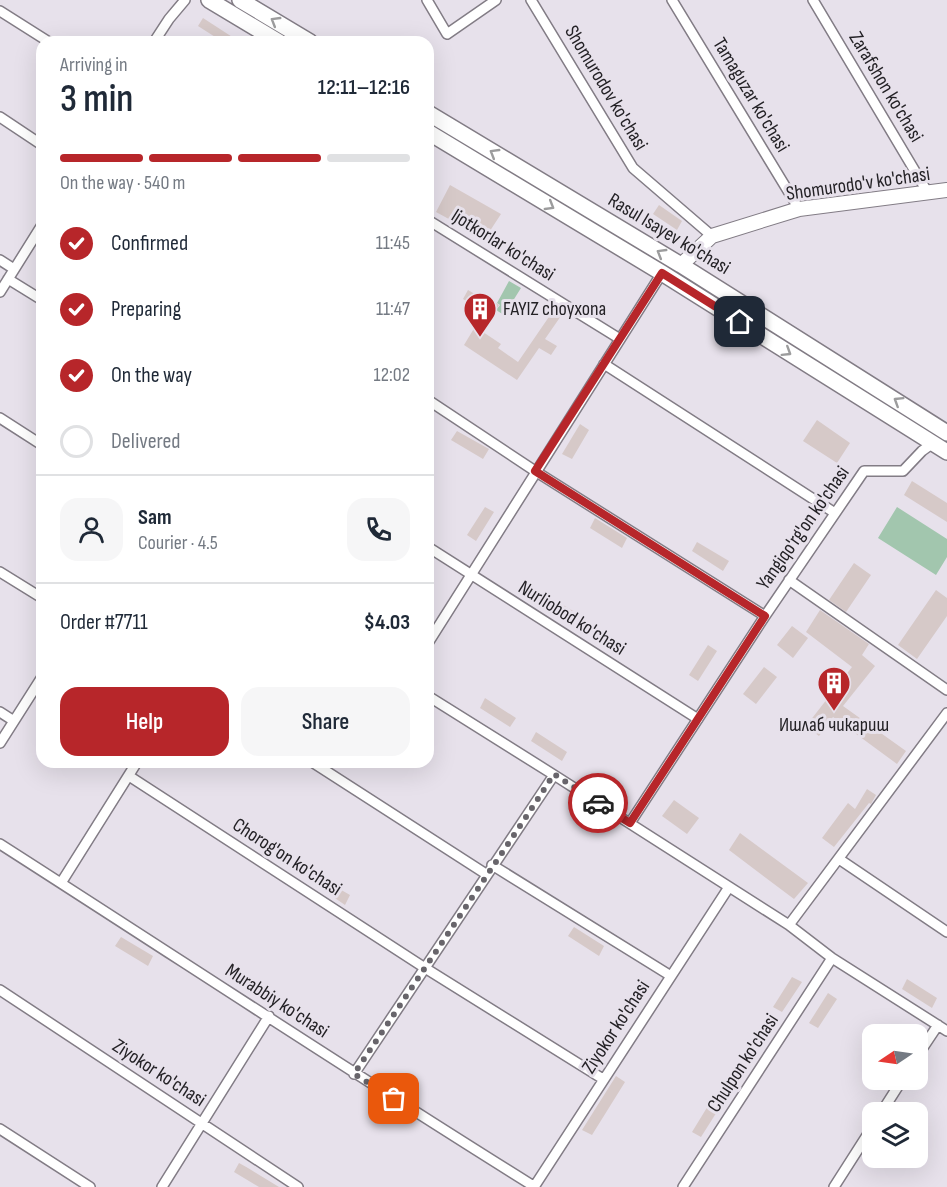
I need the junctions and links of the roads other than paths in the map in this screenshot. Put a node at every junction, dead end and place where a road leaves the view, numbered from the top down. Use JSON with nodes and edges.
{"nodes":[{"id":1,"x":185,"y":0,"type":"edge"},
{"id":2,"x":209,"y":0,"type":"edge"},
{"id":3,"x":240,"y":0,"type":"edge"},
{"id":4,"x":428,"y":0,"type":"edge"},
{"id":5,"x":496,"y":0,"type":"edge"},
{"id":6,"x":531,"y":0,"type":"edge"},
{"id":7,"x":672,"y":0,"type":"edge"},
{"id":8,"x":813,"y":0,"type":"edge"},
{"id":9,"x":0,"y":11,"type":"edge"},
{"id":10,"x":40,"y":36,"type":"edge"},
{"id":11,"x":158,"y":36,"type":"edge"},
{"id":12,"x":269,"y":36,"type":"edge"},
{"id":13,"x":300,"y":36,"type":"edge"},
{"id":14,"x":0,"y":117,"type":"edge"},
{"id":15,"x":434,"y":117,"type":"edge"},
{"id":16,"x":434,"y":136,"type":"edge"},
{"id":17,"x":36,"y":141,"type":"edge"},
{"id":18,"x":947,"y":190,"type":"edge"},
{"id":19,"x":928,"y":193,"type":"junction"},
{"id":20,"x":799,"y":209,"type":"junction"},
{"id":21,"x":434,"y":224,"type":"edge"},
{"id":22,"x":36,"y":234,"type":"edge"},
{"id":23,"x":712,"y":236,"type":"junction"},
{"id":24,"x":0,"y":260,"type":"edge"},
{"id":25,"x":681,"y":265,"type":"junction"},
{"id":26,"x":14,"y":269,"type":"junction"},
{"id":27,"x":662,"y":273,"type":"junction"},
{"id":28,"x":8,"y":279,"type":"junction"},
{"id":29,"x":0,"y":292,"type":"edge"},
{"id":30,"x":36,"y":296,"type":"edge"},
{"id":31,"x":620,"y":339,"type":"junction"},
{"id":32,"x":604,"y":364,"type":"junction"},
{"id":33,"x":434,"y":404,"type":"edge"},
{"id":34,"x":0,"y":418,"type":"edge"},
{"id":35,"x":947,"y":433,"type":"edge"},
{"id":36,"x":36,"y":441,"type":"edge"},
{"id":37,"x":933,"y":443,"type":"junction"},
{"id":38,"x":947,"y":452,"type":"edge"},
{"id":39,"x":535,"y":471,"type":"junction"},
{"id":40,"x":835,"y":513,"type":"junction"},
{"id":41,"x":434,"y":551,"type":"edge"},
{"id":42,"x":0,"y":572,"type":"edge"},
{"id":43,"x":471,"y":575,"type":"junction"},
{"id":44,"x":789,"y":580,"type":"junction"},
{"id":45,"x":36,"y":594,"type":"edge"},
{"id":46,"x":765,"y":616,"type":"junction"},
{"id":47,"x":434,"y":634,"type":"edge"},
{"id":48,"x":36,"y":687,"type":"edge"},
{"id":49,"x":947,"y":690,"type":"edge"},
{"id":50,"x":434,"y":700,"type":"edge"},
{"id":51,"x":0,"y":712,"type":"edge"},
{"id":52,"x":947,"y":713,"type":"edge"},
{"id":53,"x":698,"y":718,"type":"junction"},
{"id":54,"x":14,"y":722,"type":"junction"},
{"id":55,"x":0,"y":743,"type":"edge"},
{"id":56,"x":134,"y":768,"type":"edge"},
{"id":57,"x":321,"y":768,"type":"edge"},
{"id":58,"x":554,"y":774,"type":"junction"},
{"id":59,"x":129,"y":776,"type":"junction"},
{"id":60,"x":630,"y":823,"type":"junction"},
{"id":61,"x":0,"y":844,"type":"edge"},
{"id":62,"x":839,"y":859,"type":"junction"},
{"id":63,"x":492,"y":865,"type":"junction"},
{"id":64,"x":486,"y":874,"type":"junction"},
{"id":65,"x":61,"y":883,"type":"junction"},
{"id":66,"x":729,"y":887,"type":"junction"},
{"id":67,"x":789,"y":925,"type":"junction"},
{"id":68,"x":947,"y":932,"type":"edge"},
{"id":69,"x":832,"y":958,"type":"junction"},
{"id":70,"x":425,"y":968,"type":"junction"},
{"id":71,"x":670,"y":976,"type":"junction"},
{"id":72,"x":0,"y":990,"type":"edge"},
{"id":73,"x":270,"y":1016,"type":"junction"},
{"id":74,"x":938,"y":1024,"type":"junction"},
{"id":75,"x":947,"y":1031,"type":"edge"},
{"id":76,"x":928,"y":1040,"type":"edge"},
{"id":77,"x":354,"y":1074,"type":"junction"},
{"id":78,"x":603,"y":1078,"type":"junction"},
{"id":79,"x":203,"y":1124,"type":"junction"},
{"id":80,"x":0,"y":1129,"type":"edge"},
{"id":81,"x":862,"y":1143,"type":"edge"},
{"id":82,"x":90,"y":1187,"type":"edge"},
{"id":83,"x":162,"y":1187,"type":"edge"},
{"id":84,"x":298,"y":1187,"type":"edge"},
{"id":85,"x":535,"y":1187,"type":"edge"},
{"id":86,"x":683,"y":1187,"type":"edge"},
{"id":87,"x":834,"y":1187,"type":"edge"}],
"edges":[{"from":1,"to":11,"type":"street"},
{"from":2,"to":12,"type":"main road"},
{"from":13,"to":3,"type":"main road","one_way":true},
{"from":4,"to":5,"type":"street"},
{"from":6,"to":23,"type":"street","name":"Shomurodov ko'chasi"},
{"from":7,"to":20,"type":"street","name":"Tamaguzar ko'chasi"},
{"from":8,"to":19,"type":"street","name":"Zarafshon ko'chasi"},
{"from":9,"to":10,"type":"street"},
{"from":14,"to":17,"type":"street"},
{"from":25,"to":15,"type":"main road","name":"Rasul Isayev ko'chasi","one_way":true},
{"from":16,"to":27,"type":"main road","name":"Rasul Isayev ko'chasi","one_way":true},
{"from":18,"to":19,"type":"street","name":"Shomurodo'v ko'chasi"},
{"from":19,"to":20,"type":"street","name":"Shomurodo'v ko'chasi"},
{"from":20,"to":23,"type":"street","name":"Shomurodo'v ko'chasi"},
{"from":21,"to":31,"type":"street","name":"Ijotkorlar ko'chasi"},
{"from":22,"to":26,"type":"street"},
{"from":23,"to":25,"type":"street","name":"Shomurodo'v ko'chasi"},
{"from":24,"to":26,"type":"street"},
{"from":35,"to":25,"type":"main road","name":"Rasul Isayev ko'chasi","one_way":true},
{"from":26,"to":28,"type":"street"},
{"from":27,"to":31,"type":"street"},
{"from":27,"to":37,"type":"main road","name":"Rasul Isayev ko'chasi","one_way":true},
{"from":28,"to":29,"type":"street"},
{"from":28,"to":30,"type":"street"},
{"from":31,"to":32,"type":"street"},
{"from":32,"to":39,"type":"street"},
{"from":32,"to":40,"type":"street"},
{"from":33,"to":39,"type":"street"},
{"from":34,"to":36,"type":"street"},
{"from":37,"to":38,"type":"main road","name":"Rasul Isayev ko'chasi"},
{"from":37,"to":40,"type":"street","name":"Yangiqo'rg'on ko'chasi"},
{"from":39,"to":43,"type":"street"},
{"from":39,"to":46,"type":"street"},
{"from":40,"to":44,"type":"street","name":"Yangiqo'rg'on ko'chasi"},
{"from":41,"to":43,"type":"street","name":"Nurliobod ko'chasi"},
{"from":42,"to":45,"type":"street"},
{"from":43,"to":47,"type":"street"},
{"from":43,"to":53,"type":"street","name":"Nurliobod ko'chasi"},
{"from":44,"to":46,"type":"street","name":"Yangiqo'rg'on ko'chasi"},
{"from":44,"to":49,"type":"street"},
{"from":46,"to":53,"type":"street","name":"Yangiqo'rg'on ko'chasi"},
{"from":48,"to":54,"type":"street"},
{"from":50,"to":58,"type":"street"},
{"from":51,"to":54,"type":"street"},
{"from":52,"to":62,"type":"street"},
{"from":53,"to":60,"type":"street","name":"Yangiqo'rg'on ko'chasi"},
{"from":54,"to":55,"type":"street"},
{"from":56,"to":59,"type":"street"},
{"from":57,"to":64,"type":"street"},
{"from":58,"to":60,"type":"street"},
{"from":58,"to":63,"type":"street"},
{"from":59,"to":65,"type":"street"},
{"from":59,"to":70,"type":"street","name":"Chorog'on ko'chasi"},
{"from":60,"to":66,"type":"street"},
{"from":61,"to":65,"type":"street","name":"Murabbiy ko'chasi"},
{"from":62,"to":67,"type":"street"},
{"from":62,"to":68,"type":"street"},
{"from":63,"to":64,"type":"street"},
{"from":63,"to":71,"type":"street"},
{"from":64,"to":70,"type":"street"},
{"from":65,"to":73,"type":"street","name":"Murabbiy ko'chasi"},
{"from":66,"to":67,"type":"street"},
{"from":66,"to":71,"type":"street","name":"Ziyokor ko'chasi"},
{"from":67,"to":69,"type":"street"},
{"from":69,"to":74,"type":"street"},
{"from":69,"to":86,"type":"street","name":"Chulpon ko'chasi"},
{"from":70,"to":77,"type":"street"},
{"from":70,"to":78,"type":"street","name":"Chorog'on ko'chasi"},
{"from":71,"to":78,"type":"street","name":"Ziyokor ko'chasi"},
{"from":72,"to":79,"type":"street","name":"Ziyokor ko'chasi"},
{"from":73,"to":77,"type":"street","name":"Murabbiy ko'chasi"},
{"from":73,"to":79,"type":"street"},
{"from":74,"to":75,"type":"street"},
{"from":74,"to":76,"type":"street"},
{"from":77,"to":85,"type":"street","name":"Murabbiy ko'chasi"},
{"from":78,"to":85,"type":"street","name":"Ziyokor ko'chasi"},
{"from":79,"to":83,"type":"street"},
{"from":79,"to":84,"type":"street","name":"Ziyokor ko'chasi"},
{"from":80,"to":82,"type":"street"},
{"from":81,"to":87,"type":"street"}]}
